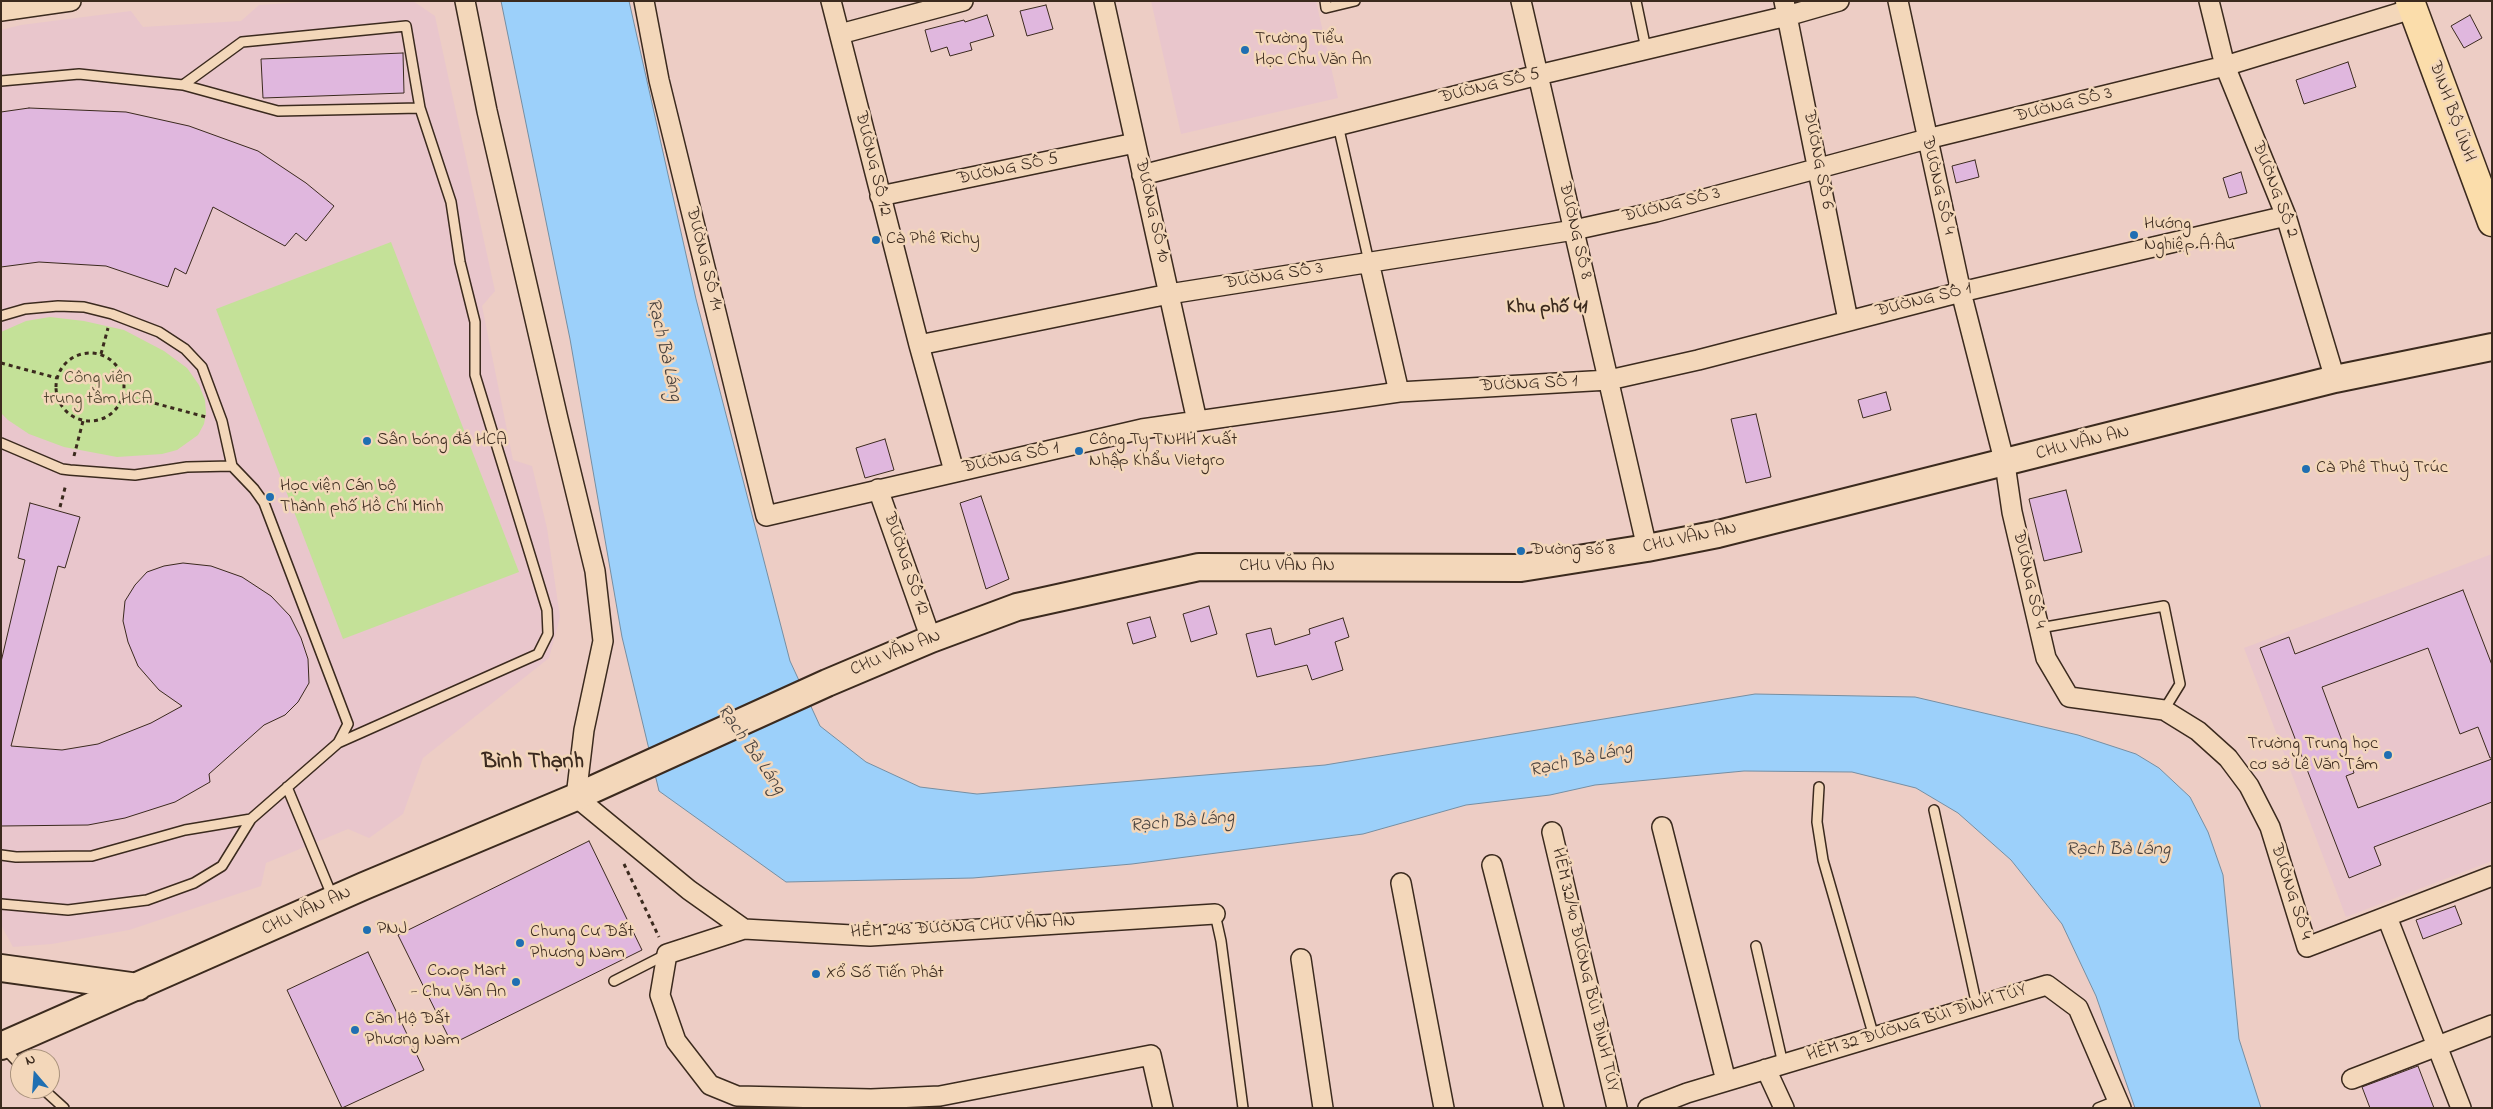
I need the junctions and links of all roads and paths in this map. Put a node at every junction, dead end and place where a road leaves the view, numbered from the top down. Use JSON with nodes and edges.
{"nodes":[{"id":1,"x":71,"y":1,"type":"edge"},
{"id":2,"x":465,"y":1,"type":"edge"},
{"id":3,"x":644,"y":1,"type":"edge"},
{"id":4,"x":832,"y":1,"type":"edge"},
{"id":5,"x":963,"y":1,"type":"edge"},
{"id":6,"x":1104,"y":1,"type":"edge"},
{"id":7,"x":1325,"y":1,"type":"edge"},
{"id":8,"x":1355,"y":1,"type":"edge"},
{"id":9,"x":1521,"y":1,"type":"edge"},
{"id":10,"x":1636,"y":1,"type":"edge"},
{"id":11,"x":1838,"y":1,"type":"edge"},
{"id":12,"x":1898,"y":1,"type":"edge"},
{"id":13,"x":2209,"y":1,"type":"edge"},
{"id":14,"x":2411,"y":5,"type":"edge"},
{"id":15,"x":1785,"y":9,"type":"edge"},
{"id":16,"x":1,"y":11,"type":"edge"},
{"id":17,"x":840,"y":34,"type":"junction"},
{"id":18,"x":1646,"y":49,"type":"junction"},
{"id":19,"x":2225,"y":66,"type":"junction"},
{"id":20,"x":1538,"y":75,"type":"junction"},
{"id":21,"x":1,"y":81,"type":"edge"},
{"id":22,"x":183,"y":85,"type":"junction"},
{"id":23,"x":420,"y":108,"type":"junction"},
{"id":24,"x":1338,"y":125,"type":"junction"},
{"id":25,"x":1927,"y":139,"type":"junction"},
{"id":26,"x":1135,"y":143,"type":"junction"},
{"id":27,"x":1819,"y":168,"type":"junction"},
{"id":28,"x":1142,"y":175,"type":"junction"},
{"id":29,"x":880,"y":196,"type":"junction"},
{"id":30,"x":2286,"y":216,"type":"junction"},
{"id":31,"x":2492,"y":222,"type":"edge"},
{"id":32,"x":1574,"y":230,"type":"junction"},
{"id":33,"x":1369,"y":262,"type":"junction"},
{"id":34,"x":1961,"y":292,"type":"junction"},
{"id":35,"x":1169,"y":294,"type":"junction"},
{"id":36,"x":112,"y":314,"type":"junction"},
{"id":37,"x":1,"y":316,"type":"edge"},
{"id":38,"x":1848,"y":320,"type":"junction"},
{"id":39,"x":919,"y":345,"type":"junction"},
{"id":40,"x":2492,"y":347,"type":"edge"},
{"id":41,"x":101,"y":354,"type":"junction"},
{"id":42,"x":1,"y":363,"type":"edge"},
{"id":43,"x":57,"y":378,"type":"junction"},
{"id":44,"x":2335,"y":379,"type":"junction"},
{"id":45,"x":1609,"y":380,"type":"junction"},
{"id":46,"x":1399,"y":392,"type":"junction"},
{"id":47,"x":124,"y":395,"type":"junction"},
{"id":48,"x":222,"y":421,"type":"junction"},
{"id":49,"x":1197,"y":421,"type":"junction"},
{"id":50,"x":1,"y":443,"type":"edge"},
{"id":51,"x":2005,"y":464,"type":"junction"},
{"id":52,"x":232,"y":466,"type":"junction"},
{"id":53,"x":954,"y":471,"type":"junction"},
{"id":54,"x":878,"y":489,"type":"junction"},
{"id":55,"x":766,"y":516,"type":"joint"},
{"id":56,"x":1647,"y":548,"type":"junction"},
{"id":57,"x":2040,"y":628,"type":"junction"},
{"id":58,"x":931,"y":639,"type":"junction"},
{"id":59,"x":2164,"y":710,"type":"junction"},
{"id":60,"x":338,"y":743,"type":"junction"},
{"id":61,"x":1819,"y":786,"type":"dead end"},
{"id":62,"x":287,"y":787,"type":"junction"},
{"id":63,"x":576,"y":797,"type":"junction"},
{"id":64,"x":1934,"y":810,"type":"dead end"},
{"id":65,"x":251,"y":819,"type":"junction"},
{"id":66,"x":1662,"y":827,"type":"dead end"},
{"id":67,"x":1552,"y":832,"type":"dead end"},
{"id":68,"x":1,"y":855,"type":"edge"},
{"id":69,"x":624,"y":863,"type":"dead end"},
{"id":70,"x":1492,"y":865,"type":"dead end"},
{"id":71,"x":2492,"y":876,"type":"edge"},
{"id":72,"x":1401,"y":883,"type":"dead end"},
{"id":73,"x":334,"y":900,"type":"junction"},
{"id":74,"x":1,"y":904,"type":"edge"},
{"id":75,"x":1215,"y":914,"type":"joint"},
{"id":76,"x":2387,"y":917,"type":"junction"},
{"id":77,"x":744,"y":929,"type":"junction"},
{"id":78,"x":1756,"y":946,"type":"dead end"},
{"id":79,"x":667,"y":954,"type":"junction"},
{"id":80,"x":1301,"y":959,"type":"dead end"},
{"id":81,"x":1,"y":968,"type":"edge"},
{"id":82,"x":614,"y":981,"type":"dead end"},
{"id":83,"x":139,"y":987,"type":"junction"},
{"id":84,"x":1977,"y":1006,"type":"junction"},
{"id":85,"x":2492,"y":1025,"type":"edge"},
{"id":86,"x":1874,"y":1037,"type":"junction"},
{"id":87,"x":2,"y":1046,"type":"edge"},
{"id":88,"x":2438,"y":1046,"type":"junction"},
{"id":89,"x":1775,"y":1066,"type":"junction"},
{"id":90,"x":2352,"y":1079,"type":"dead end"},
{"id":91,"x":1726,"y":1081,"type":"junction"},
{"id":92,"x":54,"y":1099,"type":"edge"},
{"id":93,"x":1690,"y":1100,"type":"edge"},
{"id":94,"x":2119,"y":1104,"type":"edge"},
{"id":95,"x":64,"y":1108,"type":"edge"},
{"id":96,"x":1163,"y":1108,"type":"edge"},
{"id":97,"x":1244,"y":1108,"type":"edge"},
{"id":98,"x":1324,"y":1108,"type":"edge"},
{"id":99,"x":1444,"y":1108,"type":"edge"},
{"id":100,"x":1554,"y":1108,"type":"edge"},
{"id":101,"x":1617,"y":1108,"type":"edge"},
{"id":102,"x":1648,"y":1108,"type":"edge"},
{"id":103,"x":1784,"y":1108,"type":"edge"},
{"id":104,"x":2098,"y":1108,"type":"edge"},
{"id":105,"x":2461,"y":1108,"type":"edge"}],
"edges":[{"from":1,"to":16,"type":"street"},
{"from":2,"to":63,"type":"street"},
{"from":3,"to":55,"type":"street","name":"ĐƯỜNG SỐ 14"},
{"from":4,"to":17,"type":"street","name":"ĐƯỜNG SỐ 12"},
{"from":5,"to":17,"type":"street"},
{"from":6,"to":26,"type":"street","name":"ĐƯỜNG SỐ 10"},
{"from":7,"to":8,"type":"lane"},
{"from":9,"to":20,"type":"street","name":"ĐƯỜNG SỐ 8"},
{"from":10,"to":18,"type":"lane"},
{"from":11,"to":15,"type":"street","name":"ĐƯỜNG SỐ 5"},
{"from":12,"to":25,"type":"street","name":"ĐƯỜNG SỐ 4"},
{"from":13,"to":19,"type":"street","name":"ĐƯỜNG SỐ 2"},
{"from":14,"to":19,"type":"street","name":"ĐƯỜNG SỐ 3"},
{"from":14,"to":31,"type":"main road","name":"ĐINH BỘ LĨNH"},
{"from":15,"to":18,"type":"street","name":"ĐƯỜNG SỐ 5"},
{"from":15,"to":27,"type":"street","name":"ĐƯỜNG SỐ 6"},
{"from":17,"to":29,"type":"street","name":"ĐƯỜNG SỐ 12"},
{"from":18,"to":20,"type":"street","name":"ĐƯỜNG SỐ 5"},
{"from":19,"to":25,"type":"street","name":"ĐƯỜNG SỐ 3"},
{"from":19,"to":30,"type":"street","name":"ĐƯỜNG SỐ 2"},
{"from":20,"to":24,"type":"street","name":"ĐƯỜNG SỐ 5"},
{"from":20,"to":32,"type":"street","name":"ĐƯỜNG SỐ 8"},
{"from":21,"to":22,"type":"lane"},
{"from":22,"to":23,"type":"lane"},
{"from":22,"to":23,"type":"lane"},
{"from":23,"to":60,"type":"lane"},
{"from":24,"to":28,"type":"street","name":"ĐƯỜNG SỐ 5"},
{"from":24,"to":33,"type":"lane"},
{"from":25,"to":27,"type":"street","name":"ĐƯỜNG SỐ 3"},
{"from":25,"to":34,"type":"street","name":"ĐƯỜNG SỐ 4"},
{"from":26,"to":28,"type":"street","name":"ĐƯỜNG SỐ 10"},
{"from":26,"to":29,"type":"street","name":"ĐƯỜNG SỐ 5"},
{"from":27,"to":32,"type":"street","name":"ĐƯỜNG SỐ 3"},
{"from":27,"to":38,"type":"street","name":"ĐƯỜNG SỐ 6"},
{"from":28,"to":35,"type":"street","name":"ĐƯỜNG SỐ 10"},
{"from":29,"to":39,"type":"street","name":"ĐƯỜNG SỐ 12"},
{"from":30,"to":34,"type":"street","name":"ĐƯỜNG SỐ 1"},
{"from":30,"to":44,"type":"street","name":"ĐƯỜNG SỐ 2"},
{"from":32,"to":33,"type":"street","name":"ĐƯỜNG SỐ 3"},
{"from":32,"to":45,"type":"street","name":"ĐƯỜNG SỐ 8"},
{"from":33,"to":35,"type":"street","name":"ĐƯỜNG SỐ 3"},
{"from":33,"to":46,"type":"street"},
{"from":34,"to":38,"type":"street","name":"ĐƯỜNG SỐ 1"},
{"from":34,"to":51,"type":"street","name":"ĐƯỜNG SỐ 4"},
{"from":35,"to":39,"type":"street","name":"ĐƯỜNG SỐ 3"},
{"from":35,"to":49,"type":"street","name":"ĐƯỜNG SỐ 10"},
{"from":36,"to":37,"type":"lane"},
{"from":36,"to":41,"type":"path"},
{"from":36,"to":48,"type":"lane"},
{"from":38,"to":45,"type":"street","name":"ĐƯỜNG SỐ 1"},
{"from":39,"to":53,"type":"street","name":"ĐƯỜNG SỐ 12"},
{"from":40,"to":44,"type":"street","name":"CHU VĂN AN"},
{"from":41,"to":43,"type":"path"},
{"from":41,"to":47,"type":"path"},
{"from":42,"to":43,"type":"path"},
{"from":43,"to":47,"type":"path"},
{"from":44,"to":51,"type":"street","name":"CHU VĂN AN"},
{"from":45,"to":46,"type":"street","name":"ĐƯỜNG SỐ 1"},
{"from":45,"to":56,"type":"street","name":"ĐƯỜNG SỐ 8"},
{"from":46,"to":49,"type":"street","name":"ĐƯỜNG SỐ 1"},
{"from":47,"to":48,"type":"path"},
{"from":48,"to":52,"type":"lane"},
{"from":49,"to":53,"type":"street","name":"ĐƯỜNG SỐ 1"},
{"from":50,"to":52,"type":"lane"},
{"from":51,"to":56,"type":"street","name":"CHU VĂN AN"},
{"from":51,"to":57,"type":"street","name":"ĐƯỜNG SỐ 4"},
{"from":52,"to":60,"type":"lane"},
{"from":53,"to":54,"type":"street","name":"ĐƯỜNG SỐ 1"},
{"from":54,"to":55,"type":"street","name":"ĐƯỜNG SỐ 1"},
{"from":54,"to":58,"type":"street","name":"ĐƯỜNG SỐ 12"},
{"from":56,"to":58,"type":"street","name":"CHU VĂN AN"},
{"from":57,"to":59,"type":"street","name":"ĐƯỜNG SỐ 4"},
{"from":57,"to":59,"type":"lane"},
{"from":58,"to":63,"type":"street","name":"CHU VĂN AN"},
{"from":59,"to":76,"type":"street","name":"ĐƯỜNG SỐ 4"},
{"from":60,"to":62,"type":"lane"},
{"from":61,"to":86,"type":"lane"},
{"from":62,"to":65,"type":"lane"},
{"from":62,"to":73,"type":"lane"},
{"from":63,"to":73,"type":"street","name":"CHU VĂN AN"},
{"from":63,"to":77,"type":"street"},
{"from":64,"to":84,"type":"lane"},
{"from":65,"to":68,"type":"lane"},
{"from":65,"to":74,"type":"lane"},
{"from":66,"to":91,"type":"street"},
{"from":67,"to":101,"type":"street","name":"HẺM 32/40 ĐƯỜNG BÙI ĐÌNH TÚY"},
{"from":69,"to":79,"type":"path"},
{"from":70,"to":100,"type":"street"},
{"from":71,"to":76,"type":"street"},
{"from":72,"to":99,"type":"street"},
{"from":73,"to":83,"type":"street","name":"CHU VĂN AN"},
{"from":75,"to":77,"type":"street","name":"HẺM 243 ĐƯỜNG CHU VĂN AN"},
{"from":75,"to":97,"type":"lane"},
{"from":76,"to":88,"type":"street"},
{"from":77,"to":79,"type":"street"},
{"from":78,"to":89,"type":"lane"},
{"from":79,"to":82,"type":"lane"},
{"from":79,"to":96,"type":"street"},
{"from":80,"to":98,"type":"street"},
{"from":81,"to":83,"type":"street"},
{"from":83,"to":87,"type":"street","name":"CHU VĂN AN"},
{"from":84,"to":86,"type":"street","name":"HẺM 32 ĐƯỜNG BÙI ĐÌNH TÚY"},
{"from":84,"to":94,"type":"street","name":"HẺM 32 ĐƯỜNG BÙI ĐÌNH TÚY"},
{"from":85,"to":88,"type":"street"},
{"from":86,"to":89,"type":"street","name":"HẺM 32 ĐƯỜNG BÙI ĐÌNH TÚY"},
{"from":88,"to":90,"type":"street"},
{"from":88,"to":105,"type":"street"},
{"from":89,"to":91,"type":"street","name":"HẺM 32 ĐƯỜNG BÙI ĐÌNH TÚY"},
{"from":89,"to":103,"type":"street"},
{"from":91,"to":93,"type":"street","name":"HẺM 32 ĐƯỜNG BÙI ĐÌNH TÚY"},
{"from":92,"to":95,"type":"lane"},
{"from":93,"to":102,"type":"street","name":"HẺM 32 ĐƯỜNG BÙI ĐÌNH TÚY"},
{"from":94,"to":104,"type":"lane"}]}
